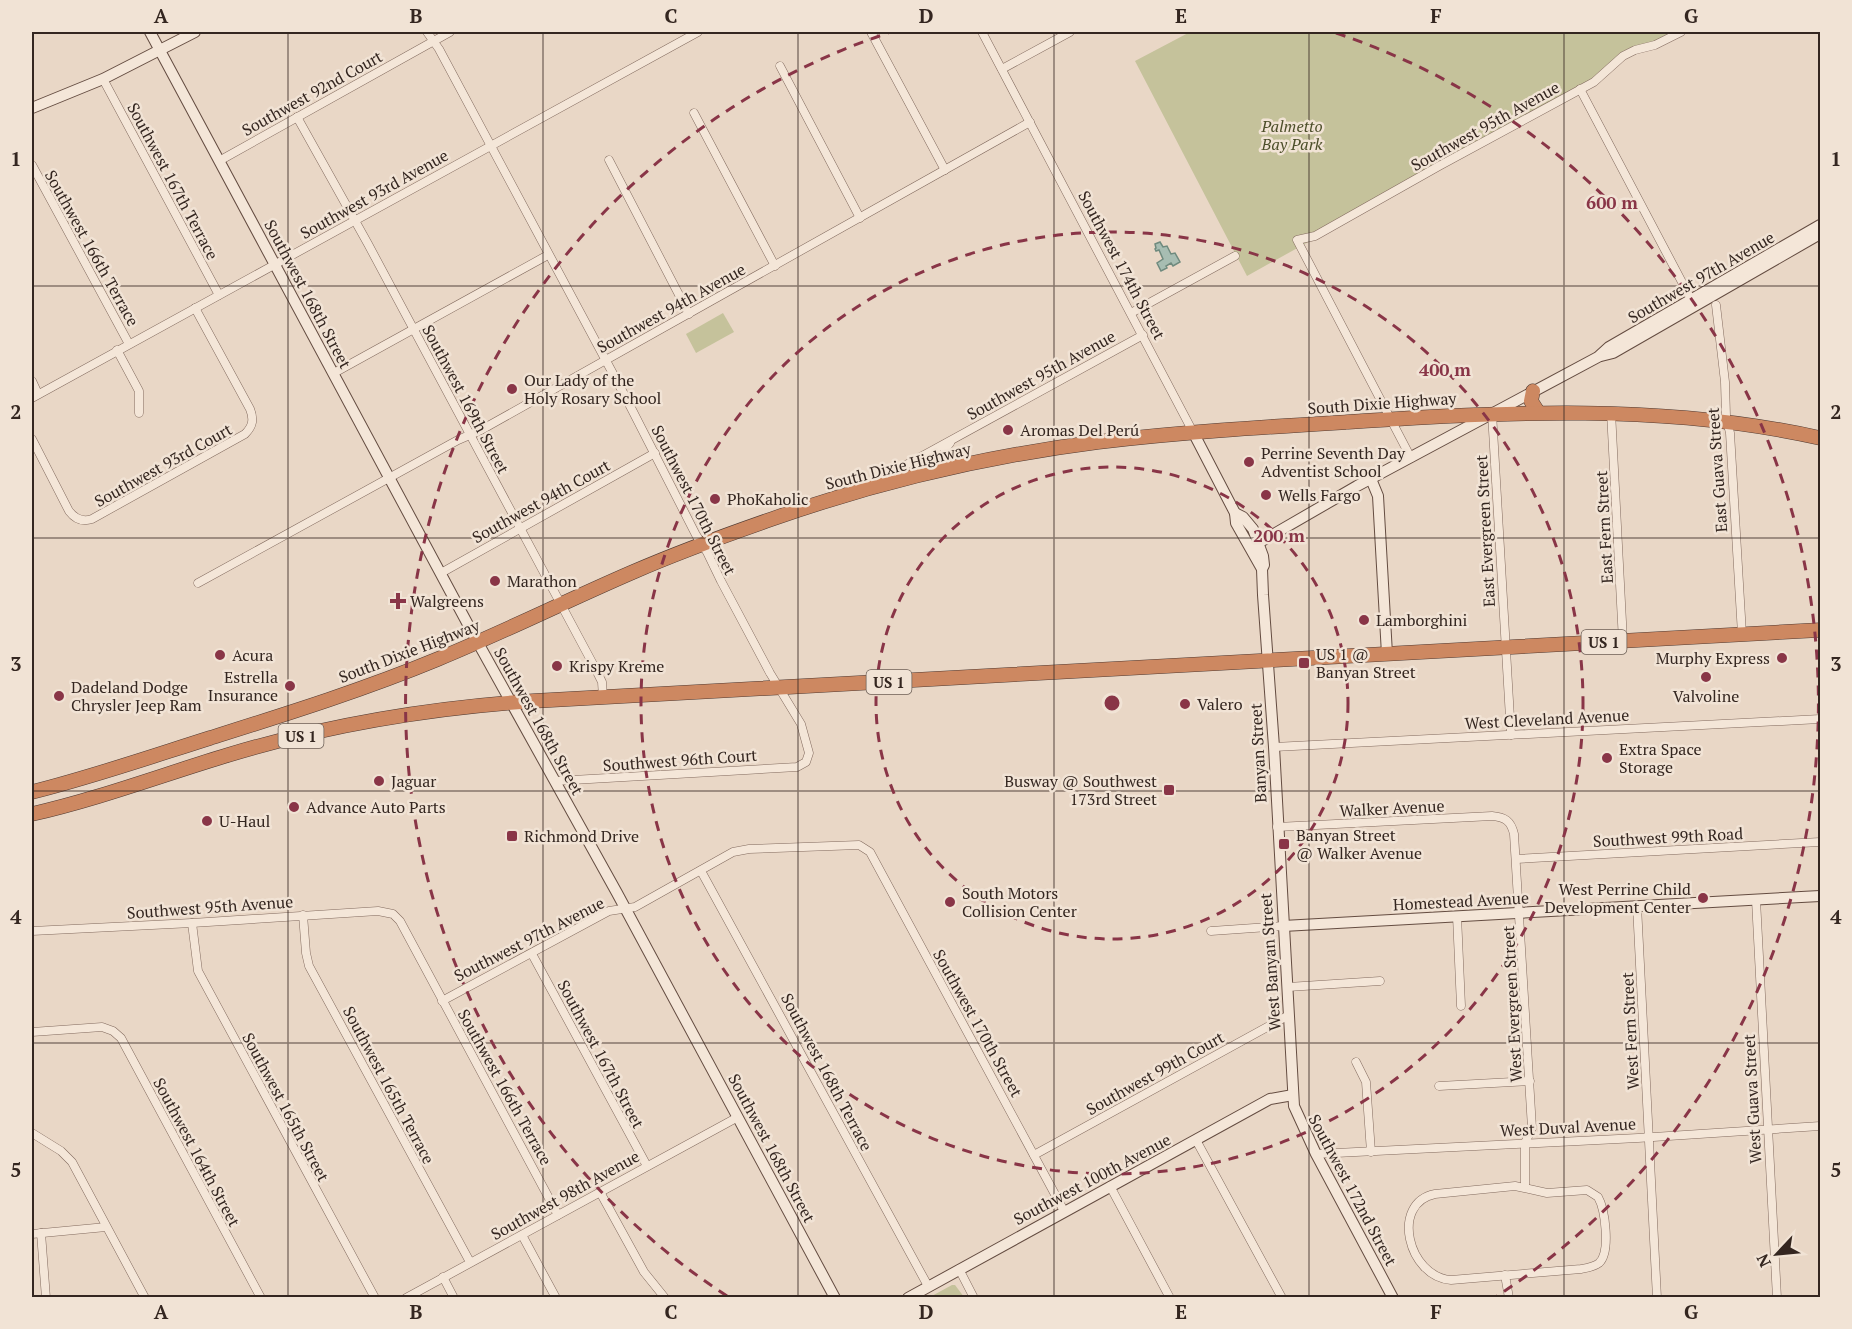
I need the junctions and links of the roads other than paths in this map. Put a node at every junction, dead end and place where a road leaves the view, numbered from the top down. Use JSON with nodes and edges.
{"nodes":[{"id":1,"x":150,"y":32,"type":"edge"},
{"id":2,"x":195,"y":32,"type":"edge"},
{"id":3,"x":427,"y":32,"type":"edge"},
{"id":4,"x":450,"y":32,"type":"edge"},
{"id":5,"x":698,"y":32,"type":"edge"},
{"id":6,"x":871,"y":32,"type":"edge"},
{"id":7,"x":982,"y":32,"type":"edge"},
{"id":8,"x":1070,"y":32,"type":"edge"},
{"id":9,"x":1682,"y":32,"type":"edge"},
{"id":10,"x":433,"y":40,"type":"junction"},
{"id":11,"x":160,"y":50,"type":"junction"},
{"id":12,"x":780,"y":66,"type":"dead end"},
{"id":13,"x":1002,"y":69,"type":"junction"},
{"id":14,"x":103,"y":79,"type":"junction"},
{"id":15,"x":1580,"y":89,"type":"junction"},
{"id":16,"x":32,"y":108,"type":"edge"},
{"id":17,"x":694,"y":113,"type":"dead end"},
{"id":18,"x":297,"y":117,"type":"junction"},
{"id":19,"x":1030,"y":122,"type":"junction"},
{"id":20,"x":490,"y":146,"type":"junction"},
{"id":21,"x":609,"y":160,"type":"dead end"},
{"id":22,"x":219,"y":161,"type":"junction"},
{"id":23,"x":32,"y":165,"type":"edge"},
{"id":24,"x":945,"y":170,"type":"junction"},
{"id":25,"x":860,"y":218,"type":"junction"},
{"id":26,"x":355,"y":220,"type":"junction"},
{"id":27,"x":1821,"y":225,"type":"edge"},
{"id":28,"x":1821,"y":234,"type":"edge"},
{"id":29,"x":548,"y":255,"type":"junction"},
{"id":30,"x":1235,"y":256,"type":"dead end"},
{"id":31,"x":275,"y":264,"type":"junction"},
{"id":32,"x":775,"y":266,"type":"junction"},
{"id":33,"x":219,"y":295,"type":"junction"},
{"id":34,"x":1693,"y":304,"type":"junction"},
{"id":35,"x":1716,"y":305,"type":"dead end"},
{"id":36,"x":195,"y":308,"type":"junction"},
{"id":37,"x":1131,"y":313,"type":"junction"},
{"id":38,"x":690,"y":314,"type":"junction"},
{"id":39,"x":414,"y":329,"type":"junction"},
{"id":40,"x":1143,"y":335,"type":"junction"},
{"id":41,"x":129,"y":344,"type":"junction"},
{"id":42,"x":117,"y":350,"type":"junction"},
{"id":43,"x":605,"y":360,"type":"junction"},
{"id":44,"x":334,"y":373,"type":"junction"},
{"id":45,"x":32,"y":381,"type":"edge"},
{"id":46,"x":1533,"y":391,"type":"junction"},
{"id":47,"x":35,"y":396,"type":"edge"},
{"id":48,"x":1538,"y":412,"type":"junction"},
{"id":49,"x":1611,"y":412,"type":"junction"},
{"id":50,"x":139,"y":413,"type":"dead end"},
{"id":51,"x":1492,"y":413,"type":"junction"},
{"id":52,"x":1391,"y":419,"type":"junction"},
{"id":53,"x":1728,"y":423,"type":"junction"},
{"id":54,"x":1193,"y":432,"type":"junction"},
{"id":55,"x":469,"y":435,"type":"junction"},
{"id":56,"x":1821,"y":438,"type":"edge"},
{"id":57,"x":32,"y":439,"type":"edge"},
{"id":58,"x":953,"y":440,"type":"junction"},
{"id":59,"x":655,"y":453,"type":"junction"},
{"id":60,"x":1411,"y":458,"type":"junction"},
{"id":61,"x":952,"y":469,"type":"junction"},
{"id":62,"x":391,"y":477,"type":"junction"},
{"id":63,"x":1371,"y":479,"type":"junction"},
{"id":64,"x":855,"y":494,"type":"junction"},
{"id":65,"x":1235,"y":513,"type":"joint"},
{"id":66,"x":521,"y":529,"type":"junction"},
{"id":67,"x":703,"y":544,"type":"junction"},
{"id":68,"x":1254,"y":545,"type":"junction"},
{"id":69,"x":441,"y":573,"type":"junction"},
{"id":70,"x":198,"y":583,"type":"dead end"},
{"id":71,"x":561,"y":604,"type":"junction"},
{"id":72,"x":1821,"y":630,"type":"edge"},
{"id":73,"x":1742,"y":634,"type":"junction"},
{"id":74,"x":1623,"y":641,"type":"junction"},
{"id":75,"x":478,"y":642,"type":"junction"},
{"id":76,"x":1505,"y":647,"type":"junction"},
{"id":77,"x":1387,"y":654,"type":"junction"},
{"id":78,"x":1268,"y":661,"type":"junction"},
{"id":79,"x":780,"y":687,"type":"junction"},
{"id":80,"x":603,"y":698,"type":"junction"},
{"id":81,"x":511,"y":702,"type":"junction"},
{"id":82,"x":297,"y":710,"type":"junction"},
{"id":83,"x":1821,"y":719,"type":"edge"},
{"id":84,"x":303,"y":735,"type":"junction"},
{"id":85,"x":1511,"y":735,"type":"junction"},
{"id":86,"x":1274,"y":747,"type":"junction"},
{"id":87,"x":161,"y":753,"type":"junction"},
{"id":88,"x":806,"y":762,"type":"joint"},
{"id":89,"x":108,"y":770,"type":"junction"},
{"id":90,"x":147,"y":781,"type":"junction"},
{"id":91,"x":555,"y":781,"type":"junction"},
{"id":92,"x":32,"y":792,"type":"edge"},
{"id":93,"x":97,"y":797,"type":"junction"},
{"id":94,"x":32,"y":814,"type":"edge"},
{"id":95,"x":1508,"y":820,"type":"joint"},
{"id":96,"x":1277,"y":827,"type":"junction"},
{"id":97,"x":1821,"y":842,"type":"edge"},
{"id":98,"x":867,"y":849,"type":"joint"},
{"id":99,"x":1516,"y":859,"type":"junction"},
{"id":100,"x":701,"y":871,"type":"junction"},
{"id":101,"x":1821,"y":896,"type":"edge"},
{"id":102,"x":1756,"y":900,"type":"junction"},
{"id":103,"x":1637,"y":906,"type":"junction"},
{"id":104,"x":626,"y":909,"type":"junction"},
{"id":105,"x":390,"y":912,"type":"joint"},
{"id":106,"x":1520,"y":913,"type":"junction"},
{"id":107,"x":303,"y":915,"type":"junction"},
{"id":108,"x":1457,"y":916,"type":"junction"},
{"id":109,"x":192,"y":923,"type":"junction"},
{"id":110,"x":1283,"y":926,"type":"junction"},
{"id":111,"x":32,"y":931,"type":"edge"},
{"id":112,"x":1212,"y":932,"type":"dead end"},
{"id":113,"x":532,"y":954,"type":"junction"},
{"id":114,"x":1380,"y":981,"type":"dead end"},
{"id":115,"x":1288,"y":987,"type":"junction"},
{"id":116,"x":442,"y":1001,"type":"junction"},
{"id":117,"x":1461,"y":1006,"type":"dead end"},
{"id":118,"x":1289,"y":1015,"type":"junction"},
{"id":119,"x":32,"y":1032,"type":"edge"},
{"id":120,"x":1356,"y":1062,"type":"dead end"},
{"id":121,"x":1530,"y":1081,"type":"junction"},
{"id":122,"x":1439,"y":1086,"type":"dead end"},
{"id":123,"x":1293,"y":1095,"type":"junction"},
{"id":124,"x":738,"y":1117,"type":"junction"},
{"id":125,"x":1821,"y":1126,"type":"edge"},
{"id":126,"x":1767,"y":1128,"type":"junction"},
{"id":127,"x":32,"y":1133,"type":"edge"},
{"id":128,"x":1649,"y":1136,"type":"junction"},
{"id":129,"x":1196,"y":1140,"type":"junction"},
{"id":130,"x":1525,"y":1143,"type":"junction"},
{"id":131,"x":1371,"y":1152,"type":"junction"},
{"id":132,"x":1316,"y":1154,"type":"junction"},
{"id":133,"x":1034,"y":1155,"type":"junction"},
{"id":134,"x":647,"y":1166,"type":"junction"},
{"id":135,"x":1110,"y":1186,"type":"junction"},
{"id":136,"x":1525,"y":1186,"type":"junction"},
{"id":137,"x":600,"y":1192,"type":"junction"},
{"id":138,"x":1064,"y":1211,"type":"junction"},
{"id":139,"x":558,"y":1215,"type":"junction"},
{"id":140,"x":106,"y":1227,"type":"junction"},
{"id":141,"x":41,"y":1233,"type":"junction"},
{"id":142,"x":32,"y":1234,"type":"edge"},
{"id":143,"x":522,"y":1235,"type":"junction"},
{"id":144,"x":470,"y":1262,"type":"junction"},
{"id":145,"x":959,"y":1269,"type":"junction"},
{"id":146,"x":1505,"y":1275,"type":"junction"},
{"id":147,"x":443,"y":1277,"type":"junction"},
{"id":148,"x":928,"y":1286,"type":"junction"},
{"id":149,"x":46,"y":1298,"type":"edge"},
{"id":150,"x":145,"y":1298,"type":"edge"},
{"id":151,"x":261,"y":1298,"type":"edge"},
{"id":152,"x":375,"y":1298,"type":"edge"},
{"id":153,"x":406,"y":1298,"type":"edge"},
{"id":154,"x":454,"y":1298,"type":"edge"},
{"id":155,"x":556,"y":1298,"type":"edge"},
{"id":156,"x":665,"y":1298,"type":"edge"},
{"id":157,"x":835,"y":1298,"type":"edge"},
{"id":158,"x":908,"y":1298,"type":"edge"},
{"id":159,"x":974,"y":1298,"type":"edge"},
{"id":160,"x":1170,"y":1298,"type":"edge"},
{"id":161,"x":1282,"y":1298,"type":"edge"},
{"id":162,"x":1393,"y":1298,"type":"edge"},
{"id":163,"x":1509,"y":1298,"type":"edge"},
{"id":164,"x":1657,"y":1298,"type":"edge"},
{"id":165,"x":1777,"y":1298,"type":"edge"}],
"edges":[{"from":1,"to":11,"type":"street","name":"Southwest 168th Street"},
{"from":2,"to":11,"type":"street"},
{"from":3,"to":10,"type":"street","name":"Southwest 170th Street"},
{"from":4,"to":10,"type":"street","name":"Southwest 92nd Court"},
{"from":5,"to":20,"type":"street","name":"Southwest 93rd Avenue"},
{"from":6,"to":24,"type":"street"},
{"from":7,"to":13,"type":"street","name":"Southwest 174th Street"},
{"from":8,"to":13,"type":"street"},
{"from":9,"to":15,"type":"street","name":"Southwest 95th Avenue"},
{"from":10,"to":18,"type":"street","name":"Southwest 92nd Court"},
{"from":10,"to":20,"type":"street","name":"Southwest 170th Street"},
{"from":11,"to":14,"type":"street"},
{"from":11,"to":22,"type":"street","name":"Southwest 168th Street"},
{"from":12,"to":25,"type":"street"},
{"from":13,"to":19,"type":"street","name":"Southwest 174th Street"},
{"from":14,"to":16,"type":"street"},
{"from":14,"to":33,"type":"street","name":"Southwest 167th Terrace"},
{"from":15,"to":34,"type":"street"},
{"from":15,"to":52,"type":"street","name":"Southwest 95th Avenue"},
{"from":17,"to":32,"type":"street"},
{"from":18,"to":22,"type":"street","name":"Southwest 92nd Court"},
{"from":18,"to":26,"type":"street","name":"Southwest 169th Street"},
{"from":19,"to":24,"type":"street","name":"Southwest 94th Avenue"},
{"from":19,"to":37,"type":"street","name":"Southwest 174th Street"},
{"from":20,"to":26,"type":"street","name":"Southwest 93rd Avenue"},
{"from":20,"to":29,"type":"street","name":"Southwest 170th Street"},
{"from":21,"to":38,"type":"street"},
{"from":22,"to":31,"type":"street","name":"Southwest 168th Street"},
{"from":23,"to":41,"type":"street","name":"Southwest 166th Terrace"},
{"from":24,"to":25,"type":"street","name":"Southwest 94th Avenue"},
{"from":25,"to":32,"type":"street","name":"Southwest 94th Avenue"},
{"from":26,"to":31,"type":"street","name":"Southwest 93rd Avenue"},
{"from":26,"to":39,"type":"street","name":"Southwest 169th Street"},
{"from":27,"to":34,"type":"street","name":"Southwest 97th Avenue"},
{"from":28,"to":34,"type":"street","name":"Southwest 97th Avenue"},
{"from":29,"to":39,"type":"street"},
{"from":29,"to":43,"type":"street","name":"Southwest 170th Street"},
{"from":30,"to":37,"type":"street"},
{"from":31,"to":33,"type":"street","name":"Southwest 93rd Avenue"},
{"from":31,"to":44,"type":"street","name":"Southwest 168th Street"},
{"from":32,"to":38,"type":"street","name":"Southwest 94th Avenue"},
{"from":33,"to":36,"type":"street","name":"Southwest 93rd Avenue"},
{"from":34,"to":46,"type":"street","name":"Southwest 97th Avenue"},
{"from":35,"to":53,"type":"street","name":"East Guava Street"},
{"from":36,"to":41,"type":"street","name":"Southwest 93rd Avenue"},
{"from":36,"to":57,"type":"street","name":"Southwest 93rd Court"},
{"from":37,"to":40,"type":"street","name":"Southwest 174th Street"},
{"from":38,"to":43,"type":"street","name":"Southwest 94th Avenue"},
{"from":39,"to":44,"type":"street"},
{"from":39,"to":55,"type":"street","name":"Southwest 169th Street"},
{"from":40,"to":54,"type":"street","name":"Southwest 174th Street"},
{"from":40,"to":58,"type":"street","name":"Southwest 95th Avenue"},
{"from":41,"to":42,"type":"street","name":"Southwest 93rd Avenue"},
{"from":42,"to":47,"type":"street","name":"Southwest 93rd Avenue"},
{"from":42,"to":50,"type":"street"},
{"from":43,"to":55,"type":"street","name":"Southwest 94th Avenue"},
{"from":43,"to":59,"type":"street","name":"Southwest 170th Street"},
{"from":44,"to":62,"type":"street","name":"Southwest 168th Street"},
{"from":45,"to":47,"type":"street"},
{"from":46,"to":48,"type":"highway"},
{"from":46,"to":51,"type":"street","name":"Southwest 97th Avenue"},
{"from":48,"to":49,"type":"highway","name":"South Dixie Highway","number":"US 1"},
{"from":48,"to":51,"type":"highway","name":"South Dixie Highway","number":"US 1"},
{"from":49,"to":53,"type":"highway","name":"South Dixie Highway","number":"US 1"},
{"from":49,"to":74,"type":"street","name":"East Fern Street"},
{"from":51,"to":52,"type":"highway","name":"South Dixie Highway","number":"US 1"},
{"from":51,"to":60,"type":"street","name":"Southwest 97th Avenue"},
{"from":51,"to":76,"type":"street","name":"East Evergreen Street"},
{"from":52,"to":54,"type":"highway","name":"South Dixie Highway","number":"US 1"},
{"from":52,"to":60,"type":"street"},
{"from":53,"to":56,"type":"highway","name":"South Dixie Highway","number":"US 1"},
{"from":53,"to":73,"type":"street","name":"East Guava Street"},
{"from":54,"to":61,"type":"highway","name":"South Dixie Highway","number":"US 1"},
{"from":54,"to":65,"type":"street","name":"Southwest 174th Street"},
{"from":55,"to":62,"type":"street","name":"Southwest 94th Avenue"},
{"from":55,"to":66,"type":"street","name":"Southwest 169th Street"},
{"from":58,"to":61,"type":"street"},
{"from":58,"to":64,"type":"street","name":"Southwest 95th Avenue"},
{"from":59,"to":66,"type":"street","name":"Southwest 94th Court"},
{"from":59,"to":67,"type":"street","name":"Southwest 170th Street"},
{"from":60,"to":63,"type":"street","name":"Southwest 97th Avenue"},
{"from":61,"to":64,"type":"highway","name":"South Dixie Highway","number":"US 1"},
{"from":62,"to":69,"type":"street","name":"Southwest 168th Street"},
{"from":62,"to":70,"type":"street","name":"Southwest 94th Avenue"},
{"from":63,"to":68,"type":"street","name":"Southwest 97th Avenue"},
{"from":63,"to":77,"type":"street"},
{"from":64,"to":67,"type":"highway","name":"South Dixie Highway","number":"US 1"},
{"from":65,"to":68,"type":"street","name":"Banyan Street"},
{"from":66,"to":69,"type":"street","name":"Southwest 94th Court"},
{"from":66,"to":71,"type":"street","name":"Southwest 169th Street"},
{"from":67,"to":71,"type":"highway","name":"South Dixie Highway","number":"US 1"},
{"from":67,"to":79,"type":"street","name":"Southwest 170th Street"},
{"from":68,"to":78,"type":"street","name":"Banyan Street"},
{"from":69,"to":75,"type":"street","name":"Southwest 168th Street"},
{"from":71,"to":75,"type":"highway","name":"South Dixie Highway","number":"US 1"},
{"from":71,"to":80,"type":"street","name":"Southwest 169th Street"},
{"from":72,"to":73,"type":"highway","number":"US 1"},
{"from":73,"to":74,"type":"highway","number":"US 1"},
{"from":74,"to":76,"type":"highway","number":"US 1"},
{"from":75,"to":81,"type":"street","name":"Southwest 168th Street"},
{"from":75,"to":82,"type":"highway","name":"South Dixie Highway","number":"US 1"},
{"from":76,"to":77,"type":"highway","number":"US 1"},
{"from":76,"to":85,"type":"street"},
{"from":77,"to":78,"type":"highway","number":"US 1"},
{"from":78,"to":79,"type":"highway","number":"US 1"},
{"from":78,"to":86,"type":"street","name":"Banyan Street"},
{"from":79,"to":80,"type":"highway","number":"US 1"},
{"from":79,"to":88,"type":"street","name":"Southwest 170th Street"},
{"from":80,"to":81,"type":"highway","number":"US 1"},
{"from":81,"to":84,"type":"highway","number":"US 1"},
{"from":81,"to":91,"type":"street","name":"Southwest 168th Street"},
{"from":82,"to":84,"type":"highway"},
{"from":82,"to":87,"type":"highway","name":"South Dixie Highway","number":"US 1"},
{"from":83,"to":85,"type":"street","name":"West Cleveland Avenue"},
{"from":84,"to":90,"type":"highway","number":"US 1"},
{"from":85,"to":86,"type":"street","name":"West Cleveland Avenue"},
{"from":86,"to":96,"type":"street","name":"Banyan Street"},
{"from":87,"to":89,"type":"highway","name":"South Dixie Highway","number":"US 1"},
{"from":87,"to":90,"type":"highway"},
{"from":88,"to":91,"type":"street","name":"Southwest 96th Court"},
{"from":89,"to":92,"type":"highway","name":"South Dixie Highway","number":"US 1"},
{"from":89,"to":93,"type":"highway"},
{"from":90,"to":93,"type":"highway","number":"US 1"},
{"from":91,"to":104,"type":"street","name":"Southwest 168th Street"},
{"from":93,"to":94,"type":"highway","number":"US 1"},
{"from":95,"to":96,"type":"street","name":"Walker Avenue"},
{"from":95,"to":99,"type":"street","name":"West Evergreen Street"},
{"from":96,"to":110,"type":"street","name":"West Banyan Street"},
{"from":97,"to":99,"type":"street","name":"Southwest 99th Road"},
{"from":98,"to":100,"type":"street","name":"Southwest 97th Avenue"},
{"from":98,"to":133,"type":"street","name":"Southwest 170th Street"},
{"from":99,"to":106,"type":"street","name":"West Evergreen Street"},
{"from":100,"to":104,"type":"street","name":"Southwest 97th Avenue"},
{"from":100,"to":148,"type":"street","name":"Southwest 168th Terrace"},
{"from":101,"to":102,"type":"street","name":"Homestead Avenue"},
{"from":102,"to":103,"type":"street","name":"Homestead Avenue"},
{"from":102,"to":126,"type":"street","name":"West Guava Street"},
{"from":103,"to":106,"type":"street","name":"Homestead Avenue"},
{"from":103,"to":128,"type":"street","name":"West Fern Street"},
{"from":104,"to":113,"type":"street","name":"Southwest 97th Avenue"},
{"from":104,"to":124,"type":"street","name":"Southwest 168th Street"},
{"from":105,"to":107,"type":"street","name":"Southwest 95th Avenue"},
{"from":105,"to":116,"type":"street","name":"Southwest 166th Terrace"},
{"from":106,"to":108,"type":"street","name":"Homestead Avenue"},
{"from":106,"to":121,"type":"street","name":"West Evergreen Street"},
{"from":107,"to":109,"type":"street","name":"Southwest 95th Avenue"},
{"from":107,"to":144,"type":"street","name":"Southwest 165th Terrace"},
{"from":108,"to":110,"type":"street","name":"Homestead Avenue"},
{"from":108,"to":117,"type":"street"},
{"from":109,"to":111,"type":"street","name":"Southwest 95th Avenue"},
{"from":109,"to":152,"type":"street","name":"Southwest 165th Street"},
{"from":110,"to":112,"type":"street","name":"Homestead Avenue"},
{"from":110,"to":115,"type":"street","name":"West Banyan Street"},
{"from":113,"to":116,"type":"street","name":"Southwest 97th Avenue"},
{"from":113,"to":134,"type":"street","name":"Southwest 167th Street"},
{"from":114,"to":115,"type":"street"},
{"from":115,"to":118,"type":"street","name":"West Banyan Street"},
{"from":116,"to":139,"type":"street","name":"Southwest 166th Terrace"},
{"from":118,"to":123,"type":"street","name":"West Banyan Street"},
{"from":118,"to":133,"type":"street","name":"Southwest 99th Court"},
{"from":119,"to":151,"type":"street","name":"Southwest 164th Street"},
{"from":120,"to":131,"type":"street"},
{"from":121,"to":122,"type":"street"},
{"from":121,"to":130,"type":"street","name":"West Evergreen Street"},
{"from":123,"to":129,"type":"street","name":"Southwest 100th Avenue"},
{"from":123,"to":132,"type":"street","name":"Southwest 172nd Street"},
{"from":124,"to":134,"type":"street","name":"Southwest 98th Avenue"},
{"from":124,"to":157,"type":"street","name":"Southwest 168th Street"},
{"from":125,"to":126,"type":"street","name":"West Duval Avenue"},
{"from":126,"to":128,"type":"street","name":"West Duval Avenue"},
{"from":126,"to":165,"type":"street","name":"West Guava Street"},
{"from":127,"to":140,"type":"street"},
{"from":128,"to":130,"type":"street","name":"West Duval Avenue"},
{"from":128,"to":164,"type":"street","name":"West Fern Street"},
{"from":129,"to":135,"type":"street","name":"Southwest 100th Avenue"},
{"from":129,"to":161,"type":"street"},
{"from":130,"to":131,"type":"street","name":"West Duval Avenue"},
{"from":130,"to":136,"type":"street","name":"West Evergreen Street"},
{"from":131,"to":132,"type":"street","name":"West Duval Avenue"},
{"from":132,"to":162,"type":"street","name":"Southwest 172nd Street"},
{"from":133,"to":138,"type":"street","name":"Southwest 170th Street"},
{"from":134,"to":137,"type":"street","name":"Southwest 98th Avenue"},
{"from":135,"to":138,"type":"street","name":"Southwest 100th Avenue"},
{"from":135,"to":160,"type":"street"},
{"from":136,"to":146,"type":"street"},
{"from":136,"to":146,"type":"street"},
{"from":137,"to":139,"type":"street","name":"Southwest 98th Avenue"},
{"from":137,"to":156,"type":"street"},
{"from":138,"to":145,"type":"street","name":"Southwest 100th Avenue"},
{"from":139,"to":143,"type":"street","name":"Southwest 98th Avenue"},
{"from":140,"to":141,"type":"street"},
{"from":140,"to":150,"type":"street"},
{"from":141,"to":142,"type":"street"},
{"from":141,"to":149,"type":"street"},
{"from":143,"to":144,"type":"street","name":"Southwest 98th Avenue"},
{"from":143,"to":155,"type":"street"},
{"from":144,"to":147,"type":"street","name":"Southwest 98th Avenue"},
{"from":145,"to":148,"type":"street","name":"Southwest 100th Avenue"},
{"from":145,"to":159,"type":"street"},
{"from":146,"to":163,"type":"street"},
{"from":147,"to":153,"type":"street","name":"Southwest 98th Avenue"},
{"from":147,"to":154,"type":"street"},
{"from":148,"to":158,"type":"street","name":"Southwest 100th Avenue"}]}
